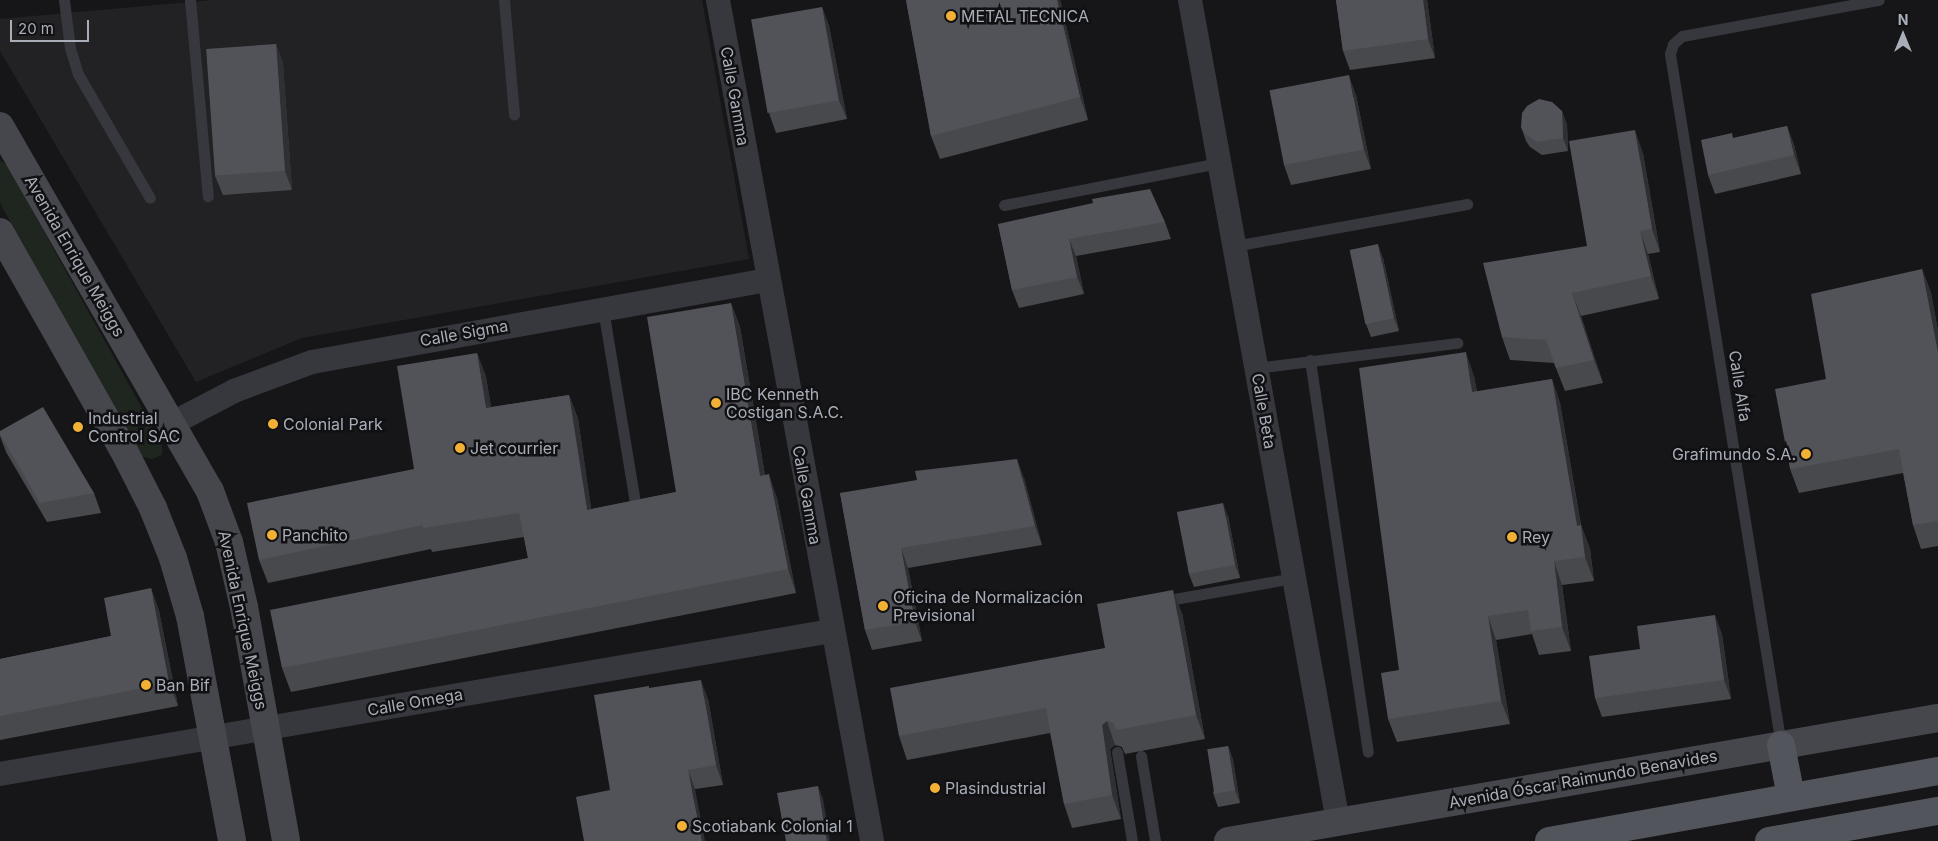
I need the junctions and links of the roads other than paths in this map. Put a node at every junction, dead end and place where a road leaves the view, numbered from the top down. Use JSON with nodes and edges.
{"nodes":[{"id":1,"x":64,"y":0,"type":"edge"},
{"id":2,"x":190,"y":0,"type":"edge"},
{"id":3,"x":504,"y":0,"type":"edge"},
{"id":4,"x":718,"y":0,"type":"edge"},
{"id":5,"x":1190,"y":0,"type":"edge"},
{"id":6,"x":1879,"y":0,"type":"edge"},
{"id":7,"x":514,"y":115,"type":"dead end"},
{"id":8,"x":2,"y":133,"type":"edge"},
{"id":9,"x":1219,"y":163,"type":"junction"},
{"id":10,"x":208,"y":196,"type":"dead end"},
{"id":11,"x":150,"y":198,"type":"dead end"},
{"id":12,"x":1467,"y":204,"type":"dead end"},
{"id":13,"x":1004,"y":205,"type":"dead end"},
{"id":14,"x":0,"y":232,"type":"edge"},
{"id":15,"x":1234,"y":246,"type":"junction"},
{"id":16,"x":768,"y":280,"type":"junction"},
{"id":17,"x":602,"y":309,"type":"junction"},
{"id":18,"x":1457,"y":343,"type":"dead end"},
{"id":19,"x":1310,"y":360,"type":"junction"},
{"id":20,"x":1256,"y":368,"type":"junction"},
{"id":21,"x":171,"y":424,"type":"junction"},
{"id":22,"x":636,"y":510,"type":"edge"},
{"id":23,"x":1294,"y":578,"type":"junction"},
{"id":24,"x":1146,"y":604,"type":"edge"},
{"id":25,"x":831,"y":631,"type":"junction"},
{"id":26,"x":1938,"y":718,"type":"edge"},
{"id":27,"x":266,"y":728,"type":"junction"},
{"id":28,"x":214,"y":737,"type":"junction"},
{"id":29,"x":1781,"y":745,"type":"junction"},
{"id":30,"x":1117,"y":752,"type":"edge"},
{"id":31,"x":1368,"y":752,"type":"dead end"},
{"id":32,"x":1141,"y":756,"type":"dead end"},
{"id":33,"x":1938,"y":771,"type":"edge"},
{"id":34,"x":0,"y":774,"type":"edge"},
{"id":35,"x":1791,"y":797,"type":"junction"},
{"id":36,"x":1938,"y":811,"type":"edge"},
{"id":37,"x":1338,"y":822,"type":"junction"},
{"id":38,"x":1845,"y":833,"type":"edge"},
{"id":39,"x":232,"y":841,"type":"edge"},
{"id":40,"x":286,"y":841,"type":"edge"},
{"id":41,"x":872,"y":841,"type":"edge"},
{"id":42,"x":1132,"y":841,"type":"edge"},
{"id":43,"x":1155,"y":841,"type":"edge"},
{"id":44,"x":1228,"y":841,"type":"edge"},
{"id":45,"x":1549,"y":841,"type":"edge"},
{"id":46,"x":1769,"y":841,"type":"edge"}],
"edges":[{"from":1,"to":11,"type":"lane"},
{"from":2,"to":10,"type":"lane"},
{"from":3,"to":7,"type":"lane"},
{"from":4,"to":16,"type":"street","name":"Calle Gamma"},
{"from":5,"to":9,"type":"street","name":"Calle Beta"},
{"from":6,"to":29,"type":"lane","name":"Calle Alfa"},
{"from":8,"to":21,"type":"main road","name":"Avenida Enrique Meiggs"},
{"from":9,"to":13,"type":"lane"},
{"from":9,"to":15,"type":"street","name":"Calle Beta"},
{"from":12,"to":15,"type":"lane"},
{"from":14,"to":28,"type":"main road"},
{"from":15,"to":20,"type":"street","name":"Calle Beta"},
{"from":16,"to":17,"type":"street","name":"Calle Sigma"},
{"from":16,"to":25,"type":"street","name":"Calle Gamma"},
{"from":17,"to":21,"type":"street","name":"Calle Sigma"},
{"from":17,"to":22,"type":"lane"},
{"from":18,"to":19,"type":"lane"},
{"from":19,"to":20,"type":"lane"},
{"from":19,"to":31,"type":"lane"},
{"from":20,"to":23,"type":"street","name":"Calle Beta"},
{"from":21,"to":27,"type":"main road","name":"Avenida Enrique Meiggs"},
{"from":23,"to":24,"type":"lane"},
{"from":23,"to":37,"type":"street","name":"Calle Beta"},
{"from":25,"to":27,"type":"street","name":"Calle Omega"},
{"from":25,"to":41,"type":"street","name":"Calle Gamma"},
{"from":26,"to":29,"type":"main road","name":"Avenida Óscar Raimundo Benavides"},
{"from":27,"to":28,"type":"street","name":"Calle Omega"},
{"from":27,"to":40,"type":"main road","name":"Avenida Enrique Meiggs"},
{"from":28,"to":34,"type":"street","name":"Calle Omega"},
{"from":28,"to":39,"type":"main road"},
{"from":29,"to":35,"type":"main road"},
{"from":29,"to":37,"type":"main road","name":"Avenida Óscar Raimundo Benavides"},
{"from":30,"to":42,"type":"lane"},
{"from":32,"to":43,"type":"lane"},
{"from":33,"to":35,"type":"main road"},
{"from":35,"to":45,"type":"main road"},
{"from":36,"to":38,"type":"main road"},
{"from":37,"to":44,"type":"main road","name":"Avenida Óscar Raimundo Benavides"},
{"from":38,"to":46,"type":"main road"}]}
